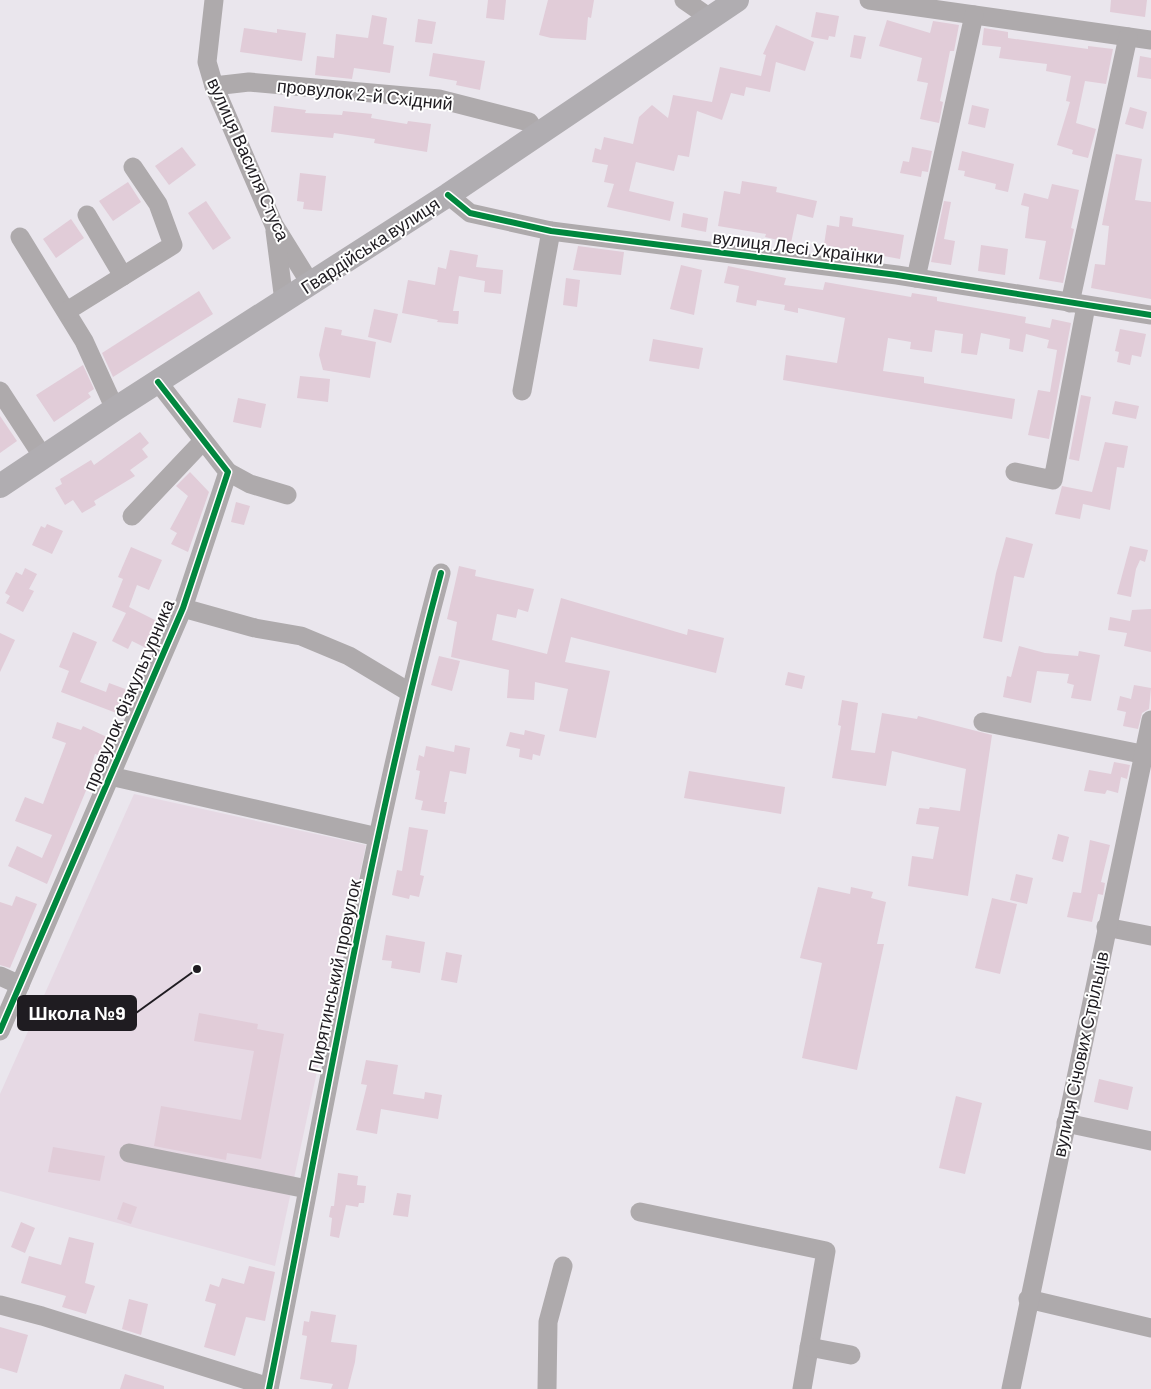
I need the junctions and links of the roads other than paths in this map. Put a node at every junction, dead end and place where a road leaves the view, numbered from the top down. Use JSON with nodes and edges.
{"nodes":[{"id":1,"x":214,"y":0,"type":"edge"},
{"id":2,"x":684,"y":0,"type":"edge"},
{"id":3,"x":737,"y":0,"type":"edge"},
{"id":4,"x":869,"y":0,"type":"edge"},
{"id":5,"x":974,"y":15,"type":"junction"},
{"id":6,"x":710,"y":18,"type":"junction"},
{"id":7,"x":1128,"y":37,"type":"junction"},
{"id":8,"x":1151,"y":40,"type":"edge"},
{"id":9,"x":214,"y":86,"type":"junction"},
{"id":10,"x":537,"y":134,"type":"junction"},
{"id":11,"x":133,"y":168,"type":"dead end"},
{"id":12,"x":448,"y":195,"type":"junction"},
{"id":13,"x":86,"y":215,"type":"dead end"},
{"id":14,"x":274,"y":225,"type":"junction"},
{"id":15,"x":551,"y":231,"type":"junction"},
{"id":16,"x":20,"y":237,"type":"dead end"},
{"id":17,"x":123,"y":276,"type":"junction"},
{"id":18,"x":916,"y":278,"type":"junction"},
{"id":19,"x":310,"y":283,"type":"junction"},
{"id":20,"x":284,"y":301,"type":"junction"},
{"id":21,"x":1078,"y":305,"type":"junction"},
{"id":22,"x":67,"y":311,"type":"junction"},
{"id":23,"x":1151,"y":315,"type":"edge"},
{"id":24,"x":158,"y":382,"type":"junction"},
{"id":25,"x":0,"y":391,"type":"edge"},
{"id":26,"x":522,"y":391,"type":"dead end"},
{"id":27,"x":114,"y":410,"type":"junction"},
{"id":28,"x":203,"y":441,"type":"junction"},
{"id":29,"x":42,"y":458,"type":"junction"},
{"id":30,"x":228,"y":472,"type":"junction"},
{"id":31,"x":1015,"y":472,"type":"dead end"},
{"id":32,"x":0,"y":486,"type":"edge"},
{"id":33,"x":287,"y":495,"type":"dead end"},
{"id":34,"x":132,"y":516,"type":"dead end"},
{"id":35,"x":441,"y":573,"type":"dead end"},
{"id":36,"x":182,"y":608,"type":"junction"},
{"id":37,"x":409,"y":692,"type":"junction"},
{"id":38,"x":1151,"y":720,"type":"edge"},
{"id":39,"x":983,"y":722,"type":"dead end"},
{"id":40,"x":1147,"y":755,"type":"edge"},
{"id":41,"x":110,"y":776,"type":"junction"},
{"id":42,"x":378,"y":837,"type":"junction"},
{"id":43,"x":1106,"y":927,"type":"junction"},
{"id":44,"x":1151,"y":936,"type":"edge"},
{"id":45,"x":0,"y":976,"type":"edge"},
{"id":46,"x":20,"y":985,"type":"junction"},
{"id":47,"x":0,"y":1031,"type":"edge"},
{"id":48,"x":1066,"y":1123,"type":"junction"},
{"id":49,"x":1151,"y":1141,"type":"edge"},
{"id":50,"x":129,"y":1153,"type":"dead end"},
{"id":51,"x":307,"y":1189,"type":"junction"},
{"id":52,"x":640,"y":1212,"type":"dead end"},
{"id":53,"x":563,"y":1266,"type":"dead end"},
{"id":54,"x":1028,"y":1299,"type":"junction"},
{"id":55,"x":0,"y":1305,"type":"edge"},
{"id":56,"x":1151,"y":1328,"type":"edge"},
{"id":57,"x":809,"y":1347,"type":"junction"},
{"id":58,"x":851,"y":1355,"type":"dead end"},
{"id":59,"x":269,"y":1388,"type":"edge"},
{"id":60,"x":546,"y":1389,"type":"edge"},
{"id":61,"x":802,"y":1389,"type":"edge"},
{"id":62,"x":1011,"y":1389,"type":"edge"}],
"edges":[{"from":1,"to":9,"type":"street","name":"вулиця Василя Стуса"},
{"from":2,"to":6,"type":"street"},
{"from":3,"to":6,"type":"main road","name":"Гвардійська вулиця"},
{"from":4,"to":5,"type":"street"},
{"from":5,"to":7,"type":"street"},
{"from":5,"to":18,"type":"street"},
{"from":6,"to":10,"type":"main road","name":"Гвардійська вулиця"},
{"from":7,"to":8,"type":"street"},
{"from":7,"to":21,"type":"street"},
{"from":9,"to":10,"type":"street","name":"провулок 2-й Східний"},
{"from":9,"to":14,"type":"street","name":"вулиця Василя Стуса"},
{"from":10,"to":12,"type":"main road","name":"Гвардійська вулиця"},
{"from":11,"to":17,"type":"street"},
{"from":12,"to":15,"type":"street","name":"вулиця Лесі Українки"},
{"from":12,"to":19,"type":"main road","name":"Гвардійська вулиця"},
{"from":13,"to":17,"type":"street"},
{"from":14,"to":19,"type":"street","name":"вулиця Василя Стуса"},
{"from":14,"to":20,"type":"street"},
{"from":15,"to":18,"type":"street","name":"вулиця Лесі Українки"},
{"from":15,"to":26,"type":"street"},
{"from":16,"to":22,"type":"street"},
{"from":17,"to":22,"type":"street"},
{"from":18,"to":21,"type":"street","name":"вулиця Лесі Українки"},
{"from":19,"to":20,"type":"main road","name":"Гвардійська вулиця"},
{"from":20,"to":24,"type":"main road","name":"Гвардійська вулиця"},
{"from":21,"to":23,"type":"street","name":"вулиця Лесі Українки"},
{"from":21,"to":31,"type":"street"},
{"from":22,"to":27,"type":"street"},
{"from":24,"to":27,"type":"main road","name":"Гвардійська вулиця"},
{"from":24,"to":28,"type":"street"},
{"from":25,"to":29,"type":"street"},
{"from":27,"to":29,"type":"main road","name":"Гвардійська вулиця"},
{"from":28,"to":30,"type":"street"},
{"from":28,"to":34,"type":"street"},
{"from":29,"to":32,"type":"main road","name":"Гвардійська вулиця"},
{"from":30,"to":33,"type":"street"},
{"from":30,"to":36,"type":"street","name":"провулок Фізкультурника"},
{"from":35,"to":37,"type":"street","name":"Пирятинський провулок"},
{"from":36,"to":37,"type":"street"},
{"from":36,"to":41,"type":"street","name":"провулок Фізкультурника"},
{"from":37,"to":42,"type":"street","name":"Пирятинський провулок"},
{"from":38,"to":40,"type":"street","name":"вулиця Січових Стрільців"},
{"from":39,"to":40,"type":"street"},
{"from":40,"to":43,"type":"street","name":"вулиця Січових Стрільців"},
{"from":41,"to":42,"type":"street"},
{"from":41,"to":46,"type":"street","name":"провулок Фізкультурника"},
{"from":42,"to":51,"type":"street","name":"Пирятинський провулок"},
{"from":43,"to":44,"type":"street"},
{"from":43,"to":48,"type":"street","name":"вулиця Січових Стрільців"},
{"from":45,"to":46,"type":"street"},
{"from":46,"to":47,"type":"street","name":"провулок Фізкультурника"},
{"from":48,"to":49,"type":"street"},
{"from":48,"to":54,"type":"street","name":"вулиця Січових Стрільців"},
{"from":50,"to":51,"type":"street"},
{"from":51,"to":59,"type":"street","name":"Пирятинський провулок"},
{"from":52,"to":57,"type":"street"},
{"from":53,"to":60,"type":"street"},
{"from":54,"to":56,"type":"street"},
{"from":54,"to":62,"type":"street","name":"вулиця Січових Стрільців"},
{"from":55,"to":59,"type":"street"},
{"from":57,"to":58,"type":"street"},
{"from":57,"to":61,"type":"street"}]}
